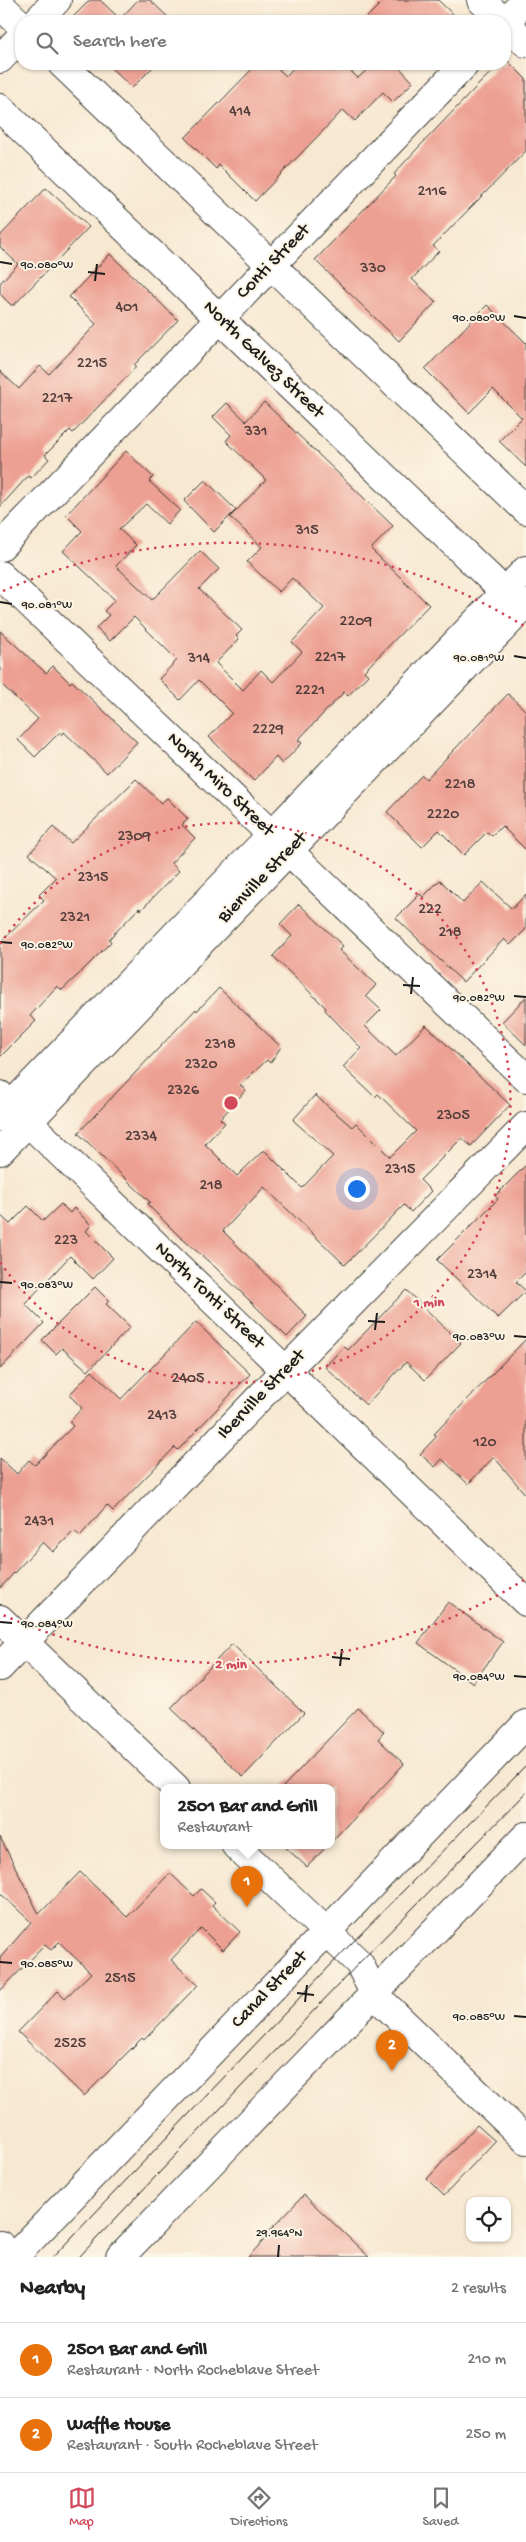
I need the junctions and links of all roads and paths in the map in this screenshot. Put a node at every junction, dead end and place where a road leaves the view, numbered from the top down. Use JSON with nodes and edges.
{"nodes":[{"id":1,"x":57,"y":0,"type":"edge"},
{"id":2,"x":481,"y":0,"type":"edge"},
{"id":3,"x":526,"y":0,"type":"edge"},
{"id":4,"x":0,"y":5,"type":"edge"},
{"id":5,"x":43,"y":15,"type":"edge"},
{"id":6,"x":497,"y":15,"type":"edge"},
{"id":7,"x":511,"y":15,"type":"edge"},
{"id":8,"x":15,"y":19,"type":"edge"},
{"id":9,"x":511,"y":29,"type":"edge"},
{"id":10,"x":15,"y":43,"type":"edge"},
{"id":11,"x":526,"y":43,"type":"edge"},
{"id":12,"x":0,"y":59,"type":"edge"},
{"id":13,"x":68,"y":70,"type":"edge"},
{"id":14,"x":459,"y":70,"type":"edge"},
{"id":15,"x":0,"y":108,"type":"edge"},
{"id":16,"x":272,"y":264,"type":"junction"},
{"id":17,"x":220,"y":319,"type":"junction"},
{"id":18,"x":526,"y":510,"type":"edge"},
{"id":19,"x":0,"y":547,"type":"edge"},
{"id":20,"x":526,"y":570,"type":"edge"},
{"id":21,"x":0,"y":575,"type":"edge"},
{"id":22,"x":520,"y":604,"type":"edge"},
{"id":23,"x":280,"y":843,"type":"junction"},
{"id":24,"x":526,"y":1078,"type":"edge"},
{"id":25,"x":10,"y":1110,"type":"edge"},
{"id":26,"x":526,"y":1126,"type":"edge"},
{"id":27,"x":0,"y":1151,"type":"edge"},
{"id":28,"x":286,"y":1370,"type":"junction"},
{"id":29,"x":526,"y":1602,"type":"edge"},
{"id":30,"x":0,"y":1619,"type":"edge"},
{"id":31,"x":24,"y":1642,"type":"junction"},
{"id":32,"x":0,"y":1667,"type":"edge"},
{"id":33,"x":526,"y":1724,"type":"edge"},
{"id":34,"x":172,"y":1784,"type":"edge"},
{"id":35,"x":526,"y":1836,"type":"edge"},
{"id":36,"x":239,"y":1849,"type":"edge"},
{"id":37,"x":326,"y":1932,"type":"junction"},
{"id":38,"x":375,"y":1995,"type":"junction"},
{"id":39,"x":526,"y":2140,"type":"edge"},
{"id":40,"x":0,"y":2245,"type":"edge"},
{"id":41,"x":13,"y":2257,"type":"edge"},
{"id":42,"x":120,"y":2257,"type":"edge"}],
"edges":[{"from":1,"to":5,"type":"street"},
{"from":2,"to":6,"type":"street"},
{"from":3,"to":7,"type":"street"},
{"from":4,"to":8,"type":"street"},
{"from":9,"to":11,"type":"street"},
{"from":10,"to":12,"type":"street"},
{"from":13,"to":16,"type":"street"},
{"from":14,"to":16,"type":"street","name":"Conti Street"},
{"from":15,"to":17,"type":"street","name":"North Galvez Street"},
{"from":16,"to":17,"type":"street","name":"Conti Street"},
{"from":16,"to":18,"type":"street"},
{"from":17,"to":19,"type":"street","name":"Conti Street"},
{"from":17,"to":22,"type":"street","name":"North Galvez Street"},
{"from":20,"to":22,"type":"street","name":"Bienville Street"},
{"from":21,"to":23,"type":"street","name":"North Miro Street"},
{"from":22,"to":23,"type":"street","name":"Bienville Street"},
{"from":23,"to":24,"type":"street","name":"North Miro Street"},
{"from":23,"to":25,"type":"street","name":"Bienville Street"},
{"from":25,"to":27,"type":"street","name":"Bienville Street"},
{"from":25,"to":28,"type":"street","name":"North Tonti Street"},
{"from":26,"to":28,"type":"street","name":"Iberville Street"},
{"from":28,"to":29,"type":"street","name":"North Tonti Street"},
{"from":28,"to":31,"type":"street","name":"Iberville Street"},
{"from":30,"to":31,"type":"street"},
{"from":31,"to":32,"type":"street","name":"Iberville Street"},
{"from":31,"to":34,"type":"street"},
{"from":33,"to":37,"type":"street","name":"Canal Street"},
{"from":35,"to":38,"type":"street"},
{"from":36,"to":37,"type":"street"},
{"from":37,"to":38,"type":"street"},
{"from":37,"to":41,"type":"street","name":"Canal Street"},
{"from":38,"to":39,"type":"street"},
{"from":38,"to":42,"type":"street"},
{"from":40,"to":41,"type":"street"}]}
